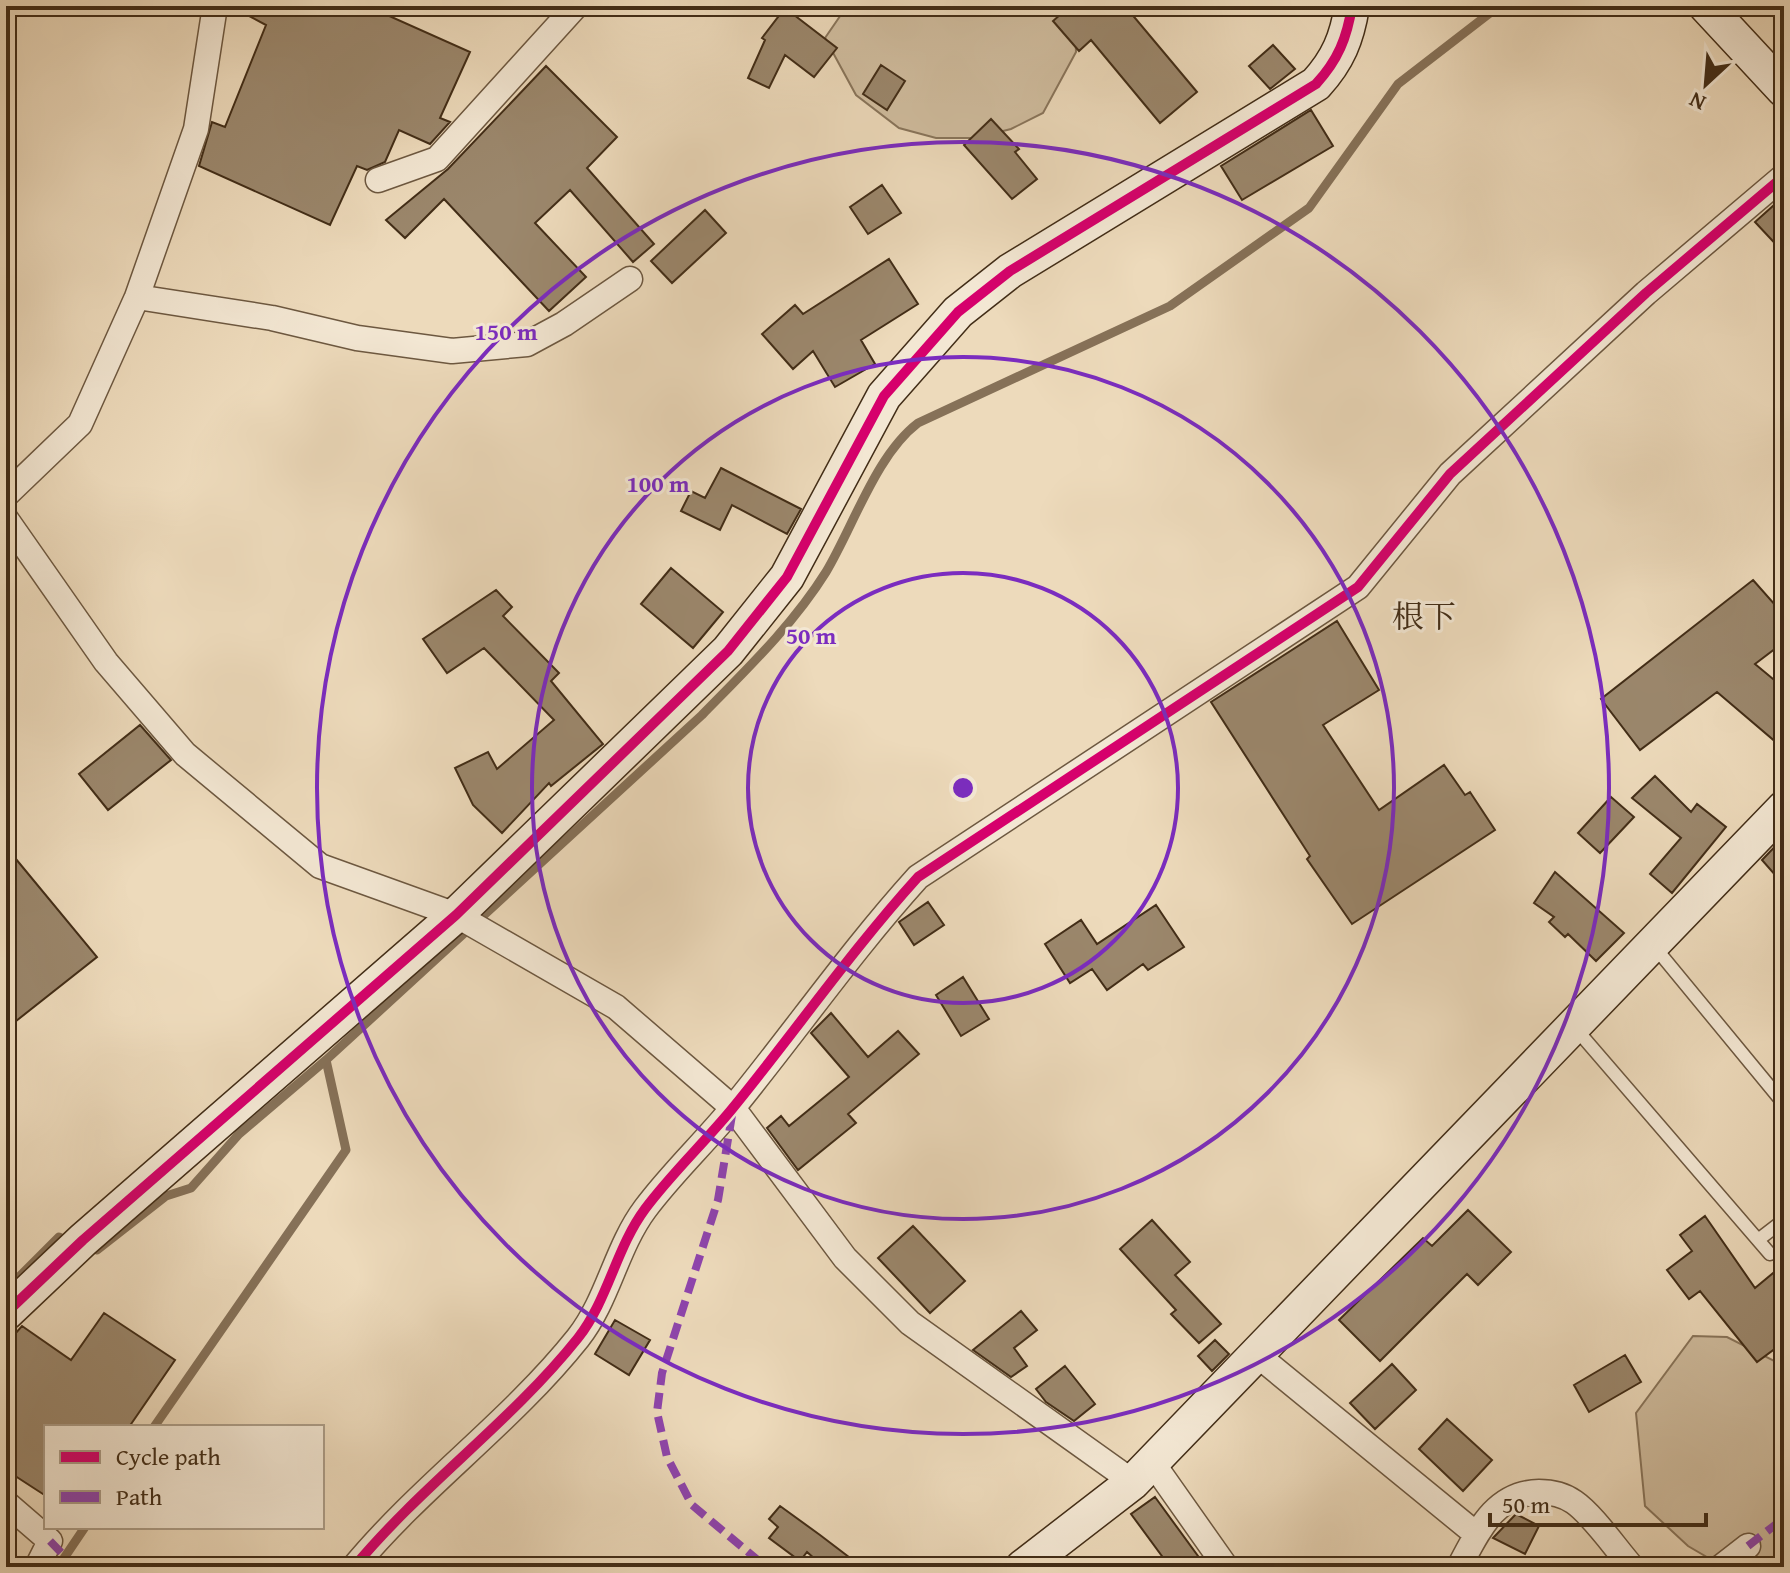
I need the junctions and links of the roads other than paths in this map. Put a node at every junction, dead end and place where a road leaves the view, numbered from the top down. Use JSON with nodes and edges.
{"nodes":[{"id":1,"x":215,"y":6,"type":"edge"},
{"id":2,"x":576,"y":6,"type":"edge"},
{"id":3,"x":1352,"y":6,"type":"edge"},
{"id":4,"x":1706,"y":6,"type":"edge"},
{"id":5,"x":1784,"y":90,"type":"edge"},
{"id":6,"x":1784,"y":176,"type":"edge"},
{"id":7,"x":378,"y":180,"type":"dead end"},
{"id":8,"x":630,"y":279,"type":"dead end"},
{"id":9,"x":137,"y":297,"type":"junction"},
{"id":10,"x":6,"y":495,"type":"edge"},
{"id":11,"x":6,"y":519,"type":"edge"},
{"id":12,"x":1784,"y":808,"type":"edge"},
{"id":13,"x":456,"y":915,"type":"junction"},
{"id":14,"x":1651,"y":942,"type":"junction"},
{"id":15,"x":1572,"y":1024,"type":"junction"},
{"id":16,"x":1784,"y":1104,"type":"edge"},
{"id":17,"x":733,"y":1108,"type":"junction"},
{"id":18,"x":1784,"y":1220,"type":"edge"},
{"id":19,"x":1758,"y":1240,"type":"junction"},
{"id":20,"x":1770,"y":1254,"type":"dead end"},
{"id":21,"x":6,"y":1313,"type":"edge"},
{"id":22,"x":1256,"y":1354,"type":"junction"},
{"id":23,"x":1142,"y":1472,"type":"junction"},
{"id":24,"x":6,"y":1503,"type":"edge"},
{"id":25,"x":1476,"y":1534,"type":"junction"},
{"id":26,"x":1748,"y":1546,"type":"dead end"},
{"id":27,"x":37,"y":1567,"type":"edge"},
{"id":28,"x":354,"y":1567,"type":"edge"},
{"id":29,"x":1023,"y":1567,"type":"edge"},
{"id":30,"x":1226,"y":1567,"type":"edge"},
{"id":31,"x":1459,"y":1567,"type":"edge"},
{"id":32,"x":1632,"y":1567,"type":"edge"},
{"id":33,"x":1721,"y":1567,"type":"edge"}],
"edges":[{"from":1,"to":9,"type":"street"},
{"from":2,"to":7,"type":"street"},
{"from":3,"to":13,"type":"street"},
{"from":4,"to":5,"type":"street"},
{"from":6,"to":17,"type":"street"},
{"from":8,"to":9,"type":"street"},
{"from":9,"to":10,"type":"street"},
{"from":11,"to":13,"type":"street"},
{"from":12,"to":14,"type":"street"},
{"from":13,"to":17,"type":"street"},
{"from":13,"to":21,"type":"street"},
{"from":14,"to":15,"type":"street"},
{"from":14,"to":16,"type":"lane"},
{"from":15,"to":19,"type":"lane"},
{"from":15,"to":22,"type":"street"},
{"from":17,"to":23,"type":"street"},
{"from":17,"to":28,"type":"street"},
{"from":18,"to":19,"type":"lane"},
{"from":19,"to":20,"type":"lane"},
{"from":22,"to":23,"type":"street"},
{"from":22,"to":25,"type":"street"},
{"from":23,"to":29,"type":"street"},
{"from":23,"to":30,"type":"street"},
{"from":24,"to":27,"type":"street"},
{"from":25,"to":31,"type":"street"},
{"from":25,"to":32,"type":"street"},
{"from":26,"to":33,"type":"street"}]}
